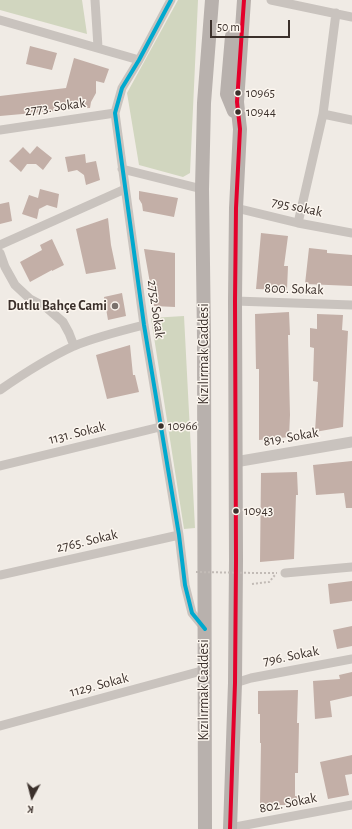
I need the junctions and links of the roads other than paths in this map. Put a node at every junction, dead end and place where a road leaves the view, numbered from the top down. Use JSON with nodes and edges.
{"nodes":[{"id":1,"x":95,"y":0,"type":"edge"},
{"id":2,"x":171,"y":0,"type":"edge"},
{"id":3,"x":212,"y":0,"type":"edge"},
{"id":4,"x":235,"y":0,"type":"edge"},
{"id":5,"x":244,"y":0,"type":"edge"},
{"id":6,"x":271,"y":0,"type":"edge"},
{"id":7,"x":336,"y":13,"type":"junction"},
{"id":8,"x":352,"y":17,"type":"edge"},
{"id":9,"x":0,"y":20,"type":"edge"},
{"id":10,"x":98,"y":47,"type":"junction"},
{"id":11,"x":139,"y":60,"type":"junction"},
{"id":12,"x":114,"y":113,"type":"junction"},
{"id":13,"x":323,"y":114,"type":"junction"},
{"id":14,"x":352,"y":120,"type":"edge"},
{"id":15,"x":240,"y":129,"type":"junction"},
{"id":16,"x":0,"y":130,"type":"edge"},
{"id":17,"x":122,"y":169,"type":"junction"},
{"id":18,"x":202,"y":189,"type":"junction"},
{"id":19,"x":125,"y":190,"type":"junction"},
{"id":20,"x":236,"y":208,"type":"junction"},
{"id":21,"x":298,"y":223,"type":"junction"},
{"id":22,"x":352,"y":233,"type":"edge"},
{"id":23,"x":0,"y":245,"type":"edge"},
{"id":24,"x":0,"y":252,"type":"edge"},
{"id":25,"x":235,"y":301,"type":"junction"},
{"id":26,"x":352,"y":306,"type":"edge"},
{"id":27,"x":144,"y":325,"type":"junction"},
{"id":28,"x":74,"y":346,"type":"junction"},
{"id":29,"x":0,"y":390,"type":"edge"},
{"id":30,"x":160,"y":427,"type":"junction"},
{"id":31,"x":352,"y":442,"type":"edge"},
{"id":32,"x":235,"y":462,"type":"junction"},
{"id":33,"x":0,"y":466,"type":"edge"},
{"id":34,"x":179,"y":534,"type":"junction"},
{"id":35,"x":352,"y":567,"type":"edge"},
{"id":36,"x":285,"y":572,"type":"dead end"},
{"id":37,"x":0,"y":575,"type":"edge"},
{"id":38,"x":204,"y":629,"type":"junction"},
{"id":39,"x":352,"y":659,"type":"edge"},
{"id":40,"x":205,"y":670,"type":"junction"},
{"id":41,"x":235,"y":683,"type":"junction"},
{"id":42,"x":0,"y":726,"type":"edge"},
{"id":43,"x":352,"y":805,"type":"edge"},
{"id":44,"x":205,"y":829,"type":"edge"},
{"id":45,"x":230,"y":829,"type":"edge"}],
"edges":[{"from":1,"to":10,"type":"street"},
{"from":2,"to":11,"type":"street","name":"2752 Sokak"},
{"from":3,"to":18,"type":"main road","name":"Kızılırmak Caddesi"},
{"from":4,"to":15,"type":"main road"},
{"from":5,"to":15,"type":"main road","name":"Kızılırmak Caddesi"},
{"from":6,"to":7,"type":"street"},
{"from":7,"to":8,"type":"street"},
{"from":7,"to":13,"type":"street"},
{"from":9,"to":10,"type":"street"},
{"from":10,"to":11,"type":"street"},
{"from":11,"to":12,"type":"street","name":"2752 Sokak"},
{"from":12,"to":16,"type":"street","name":"2773. Sokak"},
{"from":12,"to":17,"type":"street","name":"2752 Sokak"},
{"from":13,"to":14,"type":"street"},
{"from":13,"to":21,"type":"street"},
{"from":15,"to":20,"type":"main road","name":"Kızılırmak Caddesi"},
{"from":17,"to":18,"type":"street"},
{"from":17,"to":19,"type":"street","name":"2752 Sokak"},
{"from":18,"to":38,"type":"main road","name":"Kızılırmak Caddesi"},
{"from":19,"to":23,"type":"street"},
{"from":19,"to":27,"type":"street","name":"2752 Sokak"},
{"from":20,"to":21,"type":"street","name":"795 sokak"},
{"from":20,"to":25,"type":"main road","name":"Kızılırmak Caddesi"},
{"from":21,"to":22,"type":"street","name":"795 sokak"},
{"from":24,"to":28,"type":"street"},
{"from":25,"to":26,"type":"street","name":"800. Sokak"},
{"from":25,"to":32,"type":"main road","name":"Kızılırmak Caddesi"},
{"from":27,"to":28,"type":"street"},
{"from":27,"to":30,"type":"street","name":"2752 Sokak"},
{"from":28,"to":29,"type":"street"},
{"from":30,"to":33,"type":"street","name":"1131. Sokak"},
{"from":30,"to":34,"type":"street","name":"2752 Sokak"},
{"from":31,"to":32,"type":"street","name":"819. Sokak"},
{"from":32,"to":41,"type":"main road","name":"Kızılırmak Caddesi"},
{"from":34,"to":37,"type":"street","name":"2765. Sokak"},
{"from":34,"to":38,"type":"street","name":"2752 Sokak"},
{"from":35,"to":36,"type":"street"},
{"from":38,"to":40,"type":"main road","name":"Kızılırmak Caddesi"},
{"from":39,"to":41,"type":"street","name":"796. Sokak"},
{"from":40,"to":42,"type":"street","name":"1129. Sokak"},
{"from":40,"to":44,"type":"main road","name":"Kızılırmak Caddesi"},
{"from":41,"to":45,"type":"main road","name":"Kızılırmak Caddesi"},
{"from":43,"to":45,"type":"street","name":"802. Sokak"}]}
